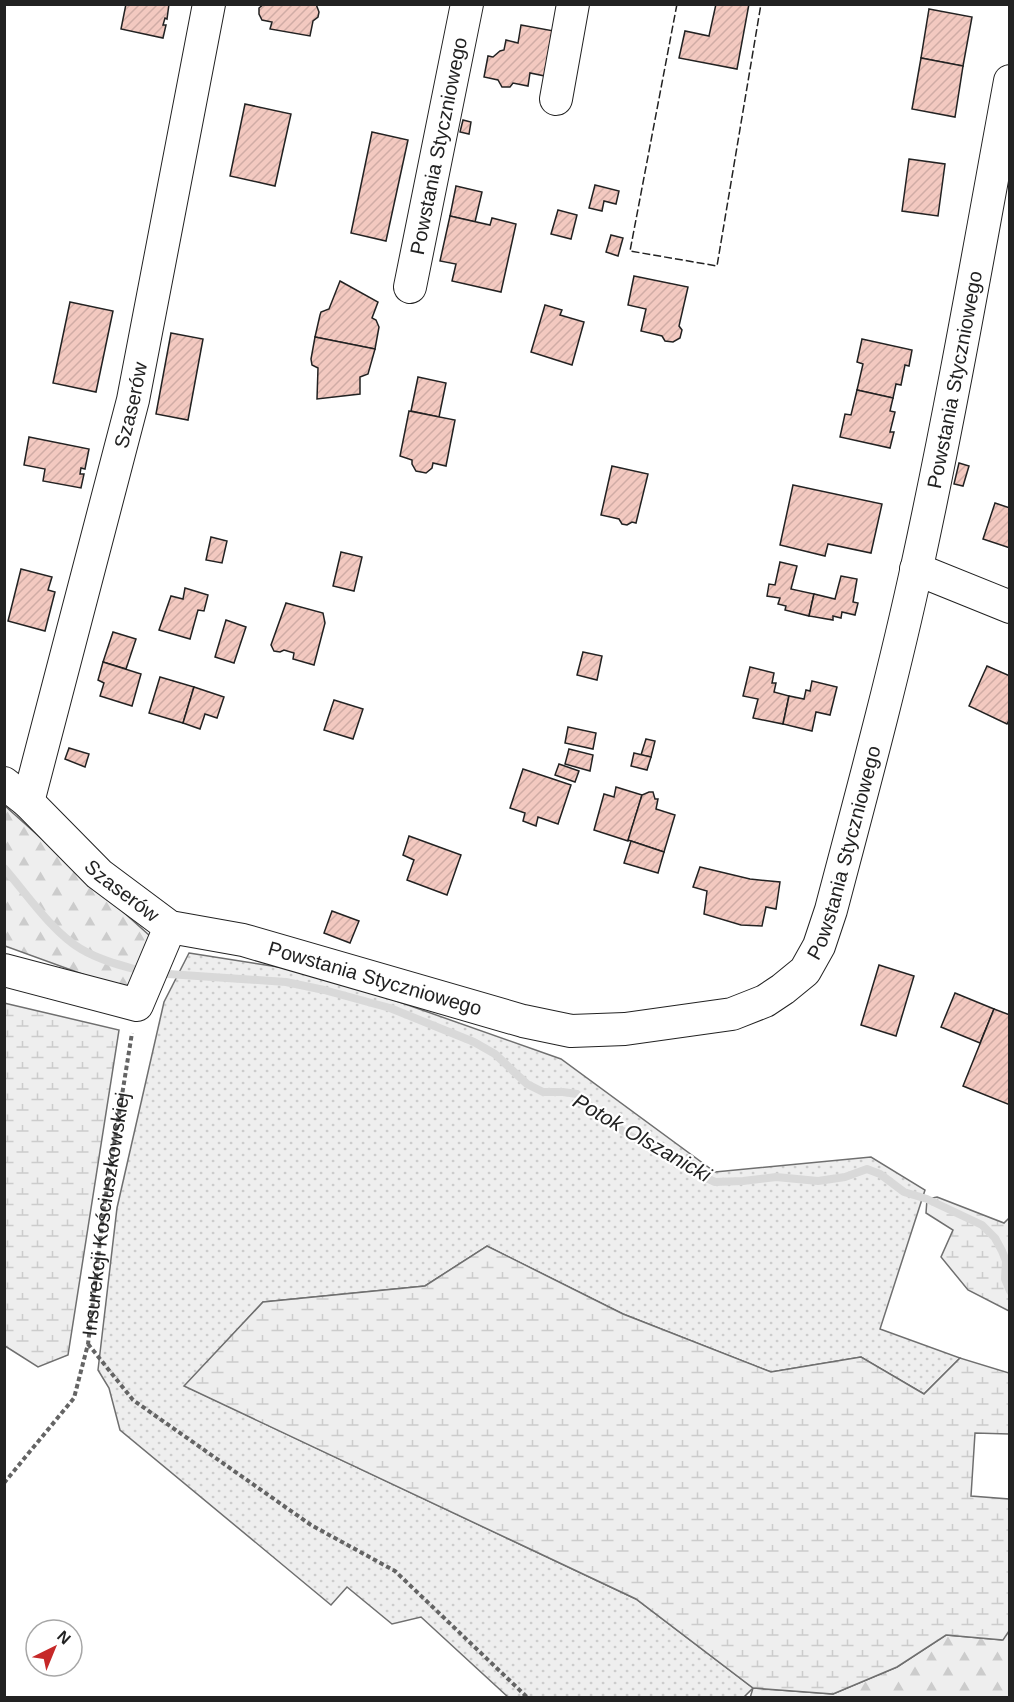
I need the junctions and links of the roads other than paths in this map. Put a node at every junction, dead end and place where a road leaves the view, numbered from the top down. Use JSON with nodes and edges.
{"nodes":[{"id":1,"x":209,"y":4,"type":"edge"},
{"id":2,"x":466,"y":4,"type":"edge"},
{"id":3,"x":573,"y":4,"type":"edge"},
{"id":4,"x":1010,"y":81,"type":"edge"},
{"id":5,"x":556,"y":99,"type":"dead end"},
{"id":6,"x":410,"y":287,"type":"dead end"},
{"id":7,"x":916,"y":569,"type":"junction"},
{"id":8,"x":1010,"y":607,"type":"edge"},
{"id":9,"x":16,"y":792,"type":"edge"},
{"id":10,"x":170,"y":927,"type":"junction"},
{"id":11,"x":4,"y":970,"type":"edge"}],
"edges":[{"from":1,"to":9,"type":"street","name":"Szaserów"},
{"from":2,"to":6,"type":"street","name":"Powstania Styczniowego"},
{"from":3,"to":5,"type":"street"},
{"from":4,"to":7,"type":"street","name":"Powstania Styczniowego"},
{"from":7,"to":8,"type":"street"},
{"from":7,"to":10,"type":"street","name":"Powstania Styczniowego"},
{"from":9,"to":10,"type":"street","name":"Szaserów"},
{"from":10,"to":11,"type":"street"}]}
